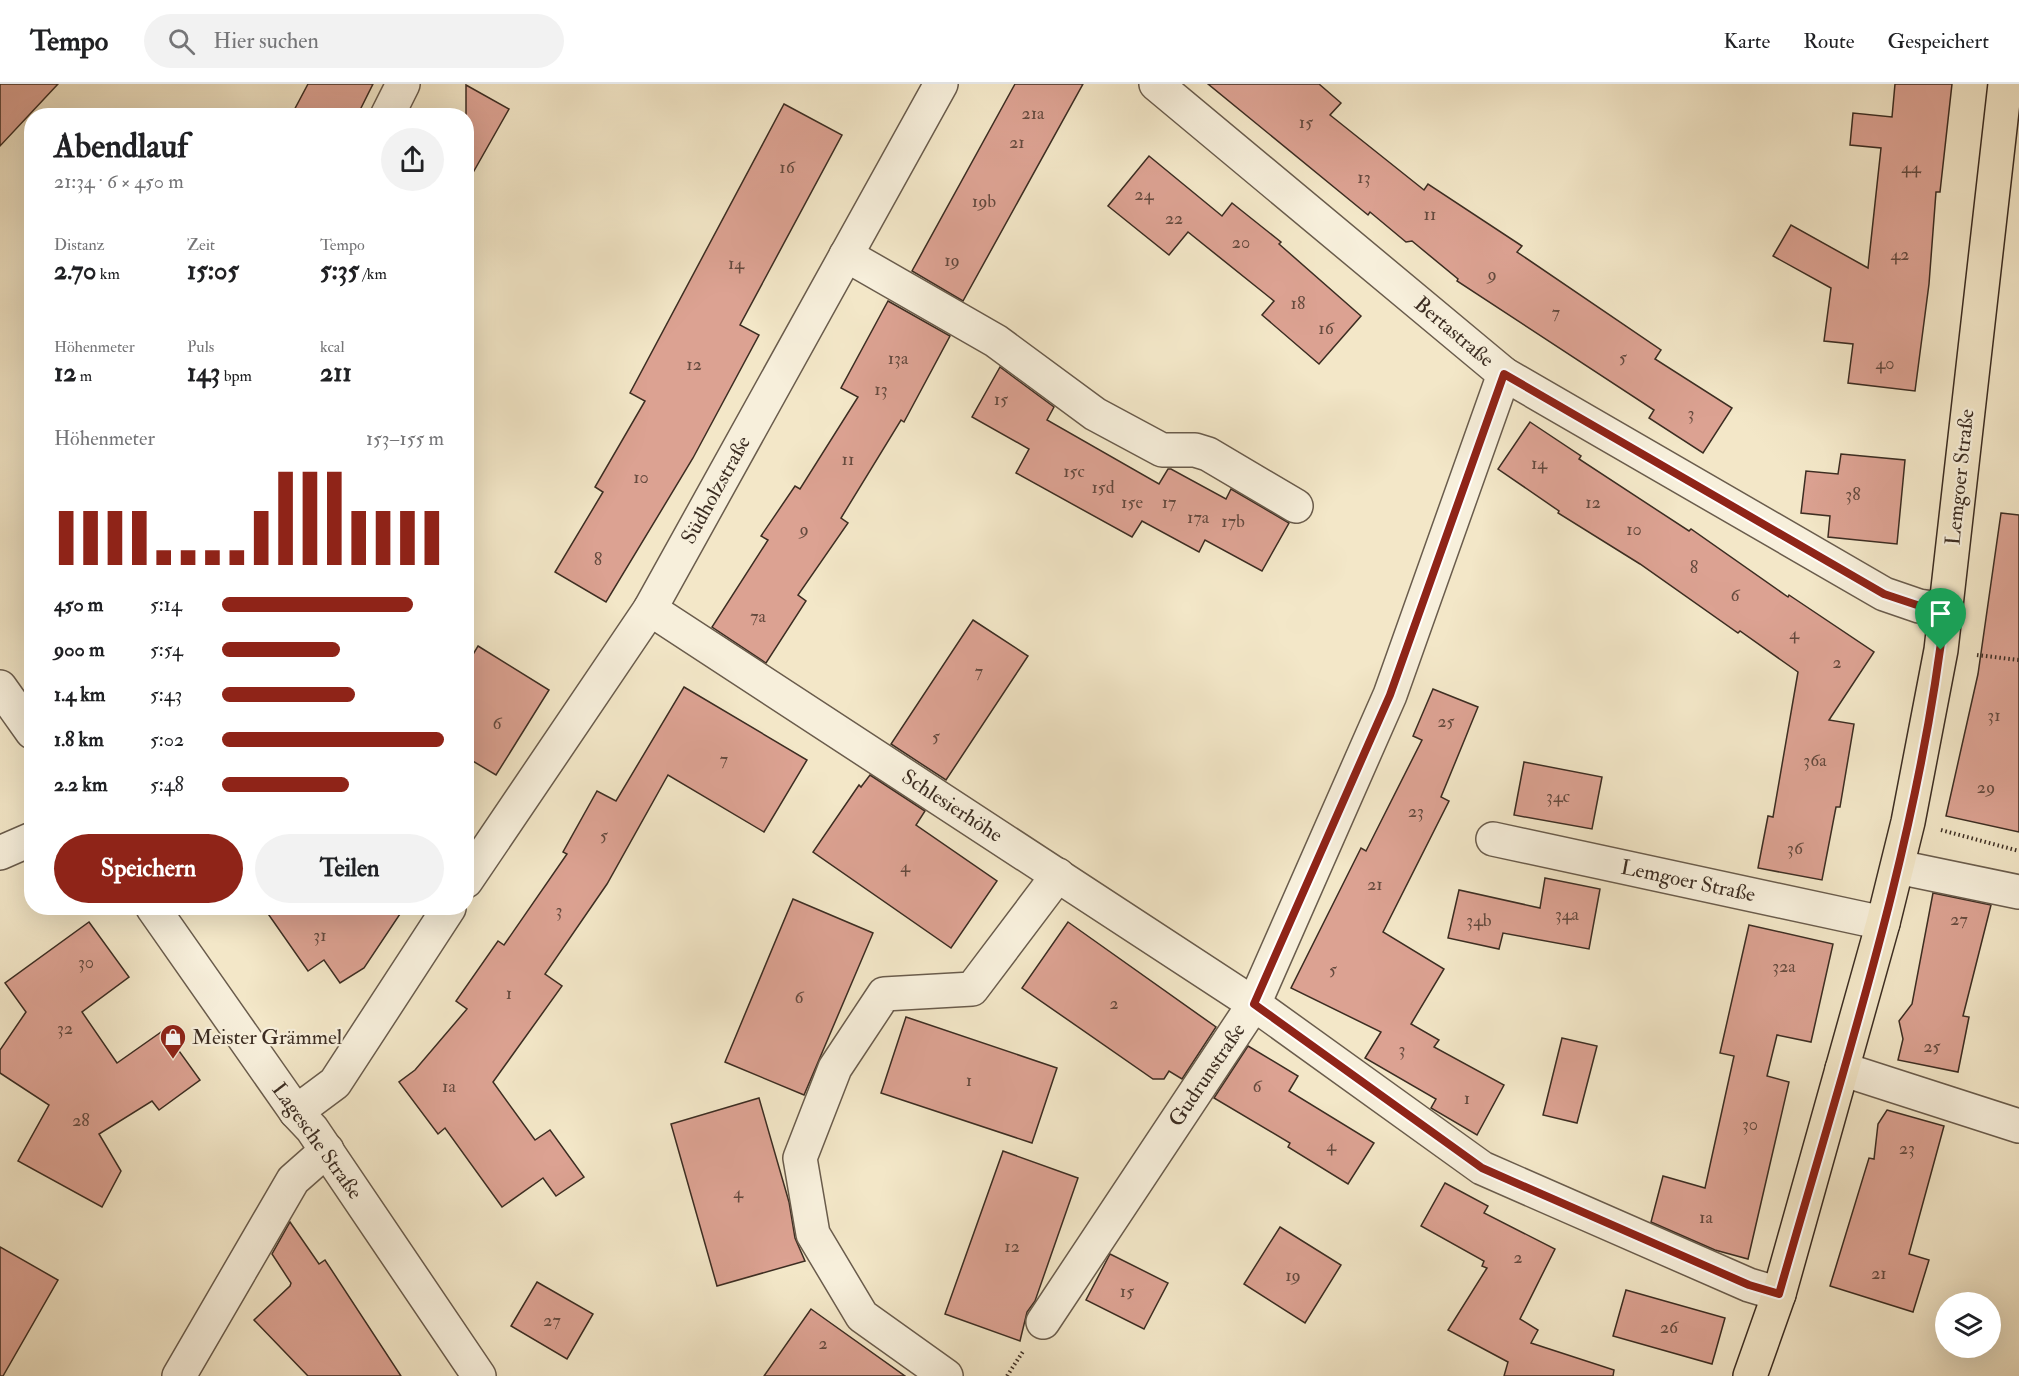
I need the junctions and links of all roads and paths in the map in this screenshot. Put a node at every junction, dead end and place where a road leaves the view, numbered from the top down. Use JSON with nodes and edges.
{"nodes":[{"id":1,"x":403,"y":84,"type":"edge"},
{"id":2,"x":941,"y":84,"type":"edge"},
{"id":3,"x":1156,"y":84,"type":"edge"},
{"id":4,"x":2009,"y":99,"type":"edge"},
{"id":5,"x":391,"y":108,"type":"edge"},
{"id":6,"x":846,"y":255,"type":"junction"},
{"id":7,"x":1504,"y":374,"type":"junction"},
{"id":8,"x":1296,"y":506,"type":"dead end"},
{"id":9,"x":650,"y":609,"type":"junction"},
{"id":10,"x":1945,"y":610,"type":"junction"},
{"id":11,"x":1941,"y":650,"type":"junction"},
{"id":12,"x":2019,"y":660,"type":"edge"},
{"id":13,"x":0,"y":687,"type":"edge"},
{"id":14,"x":24,"y":717,"type":"edge"},
{"id":15,"x":1908,"y":822,"type":"junction"},
{"id":16,"x":1492,"y":839,"type":"dead end"},
{"id":17,"x":24,"y":842,"type":"edge"},
{"id":18,"x":2019,"y":851,"type":"edge"},
{"id":19,"x":0,"y":853,"type":"edge"},
{"id":20,"x":1898,"y":867,"type":"junction"},
{"id":21,"x":474,"y":869,"type":"edge"},
{"id":22,"x":1058,"y":874,"type":"junction"},
{"id":23,"x":2019,"y":892,"type":"edge"},
{"id":24,"x":158,"y":915,"type":"edge"},
{"id":25,"x":444,"y":915,"type":"edge"},
{"id":26,"x":1883,"y":923,"type":"junction"},
{"id":27,"x":1254,"y":1004,"type":"junction"},
{"id":28,"x":1842,"y":1069,"type":"junction"},
{"id":29,"x":296,"y":1112,"type":"junction"},
{"id":30,"x":2019,"y":1126,"type":"edge"},
{"id":31,"x":327,"y":1150,"type":"junction"},
{"id":32,"x":1779,"y":1294,"type":"junction"},
{"id":33,"x":1043,"y":1322,"type":"dead end"},
{"id":34,"x":179,"y":1376,"type":"edge"},
{"id":35,"x":479,"y":1376,"type":"edge"},
{"id":36,"x":946,"y":1376,"type":"edge"},
{"id":37,"x":1750,"y":1376,"type":"edge"}],
"edges":[{"from":1,"to":5,"type":"street"},
{"from":2,"to":6,"type":"street","name":"Südholzstraße"},
{"from":3,"to":7,"type":"street","name":"Bertastraße"},
{"from":4,"to":10,"type":"main road","name":"Lemgoer Straße"},
{"from":6,"to":8,"type":"street"},
{"from":6,"to":9,"type":"street","name":"Südholzstraße"},
{"from":7,"to":10,"type":"street","name":"Bertastraße"},
{"from":7,"to":27,"type":"street","name":"Gudrunstraße"},
{"from":9,"to":21,"type":"street","name":"Südholzstraße"},
{"from":9,"to":22,"type":"street","name":"Schlesierhöhe"},
{"from":10,"to":11,"type":"main road","name":"Lemgoer Straße"},
{"from":11,"to":12,"type":"path"},
{"from":11,"to":15,"type":"main road","name":"Lemgoer Straße"},
{"from":13,"to":14,"type":"street"},
{"from":15,"to":18,"type":"path"},
{"from":15,"to":20,"type":"main road","name":"Lemgoer Straße"},
{"from":16,"to":26,"type":"street","name":"Lemgoer Straße"},
{"from":17,"to":19,"type":"street"},
{"from":20,"to":23,"type":"street"},
{"from":20,"to":26,"type":"main road","name":"Lemgoer Straße"},
{"from":22,"to":27,"type":"street","name":"Schlesierhöhe"},
{"from":22,"to":36,"type":"street"},
{"from":24,"to":29,"type":"street","name":"Lagesche Straße"},
{"from":25,"to":29,"type":"street"},
{"from":26,"to":28,"type":"main road","name":"Lemgoer Straße"},
{"from":27,"to":32,"type":"street","name":"Schlesierhöhe"},
{"from":27,"to":33,"type":"street","name":"Gudrunstraße"},
{"from":28,"to":30,"type":"street"},
{"from":28,"to":32,"type":"main road","name":"Lemgoer Straße"},
{"from":29,"to":31,"type":"street","name":"Lagesche Straße"},
{"from":31,"to":34,"type":"street"},
{"from":31,"to":35,"type":"street","name":"Lagesche Straße"},
{"from":32,"to":37,"type":"main road","name":"Lemgoer Straße"}]}
